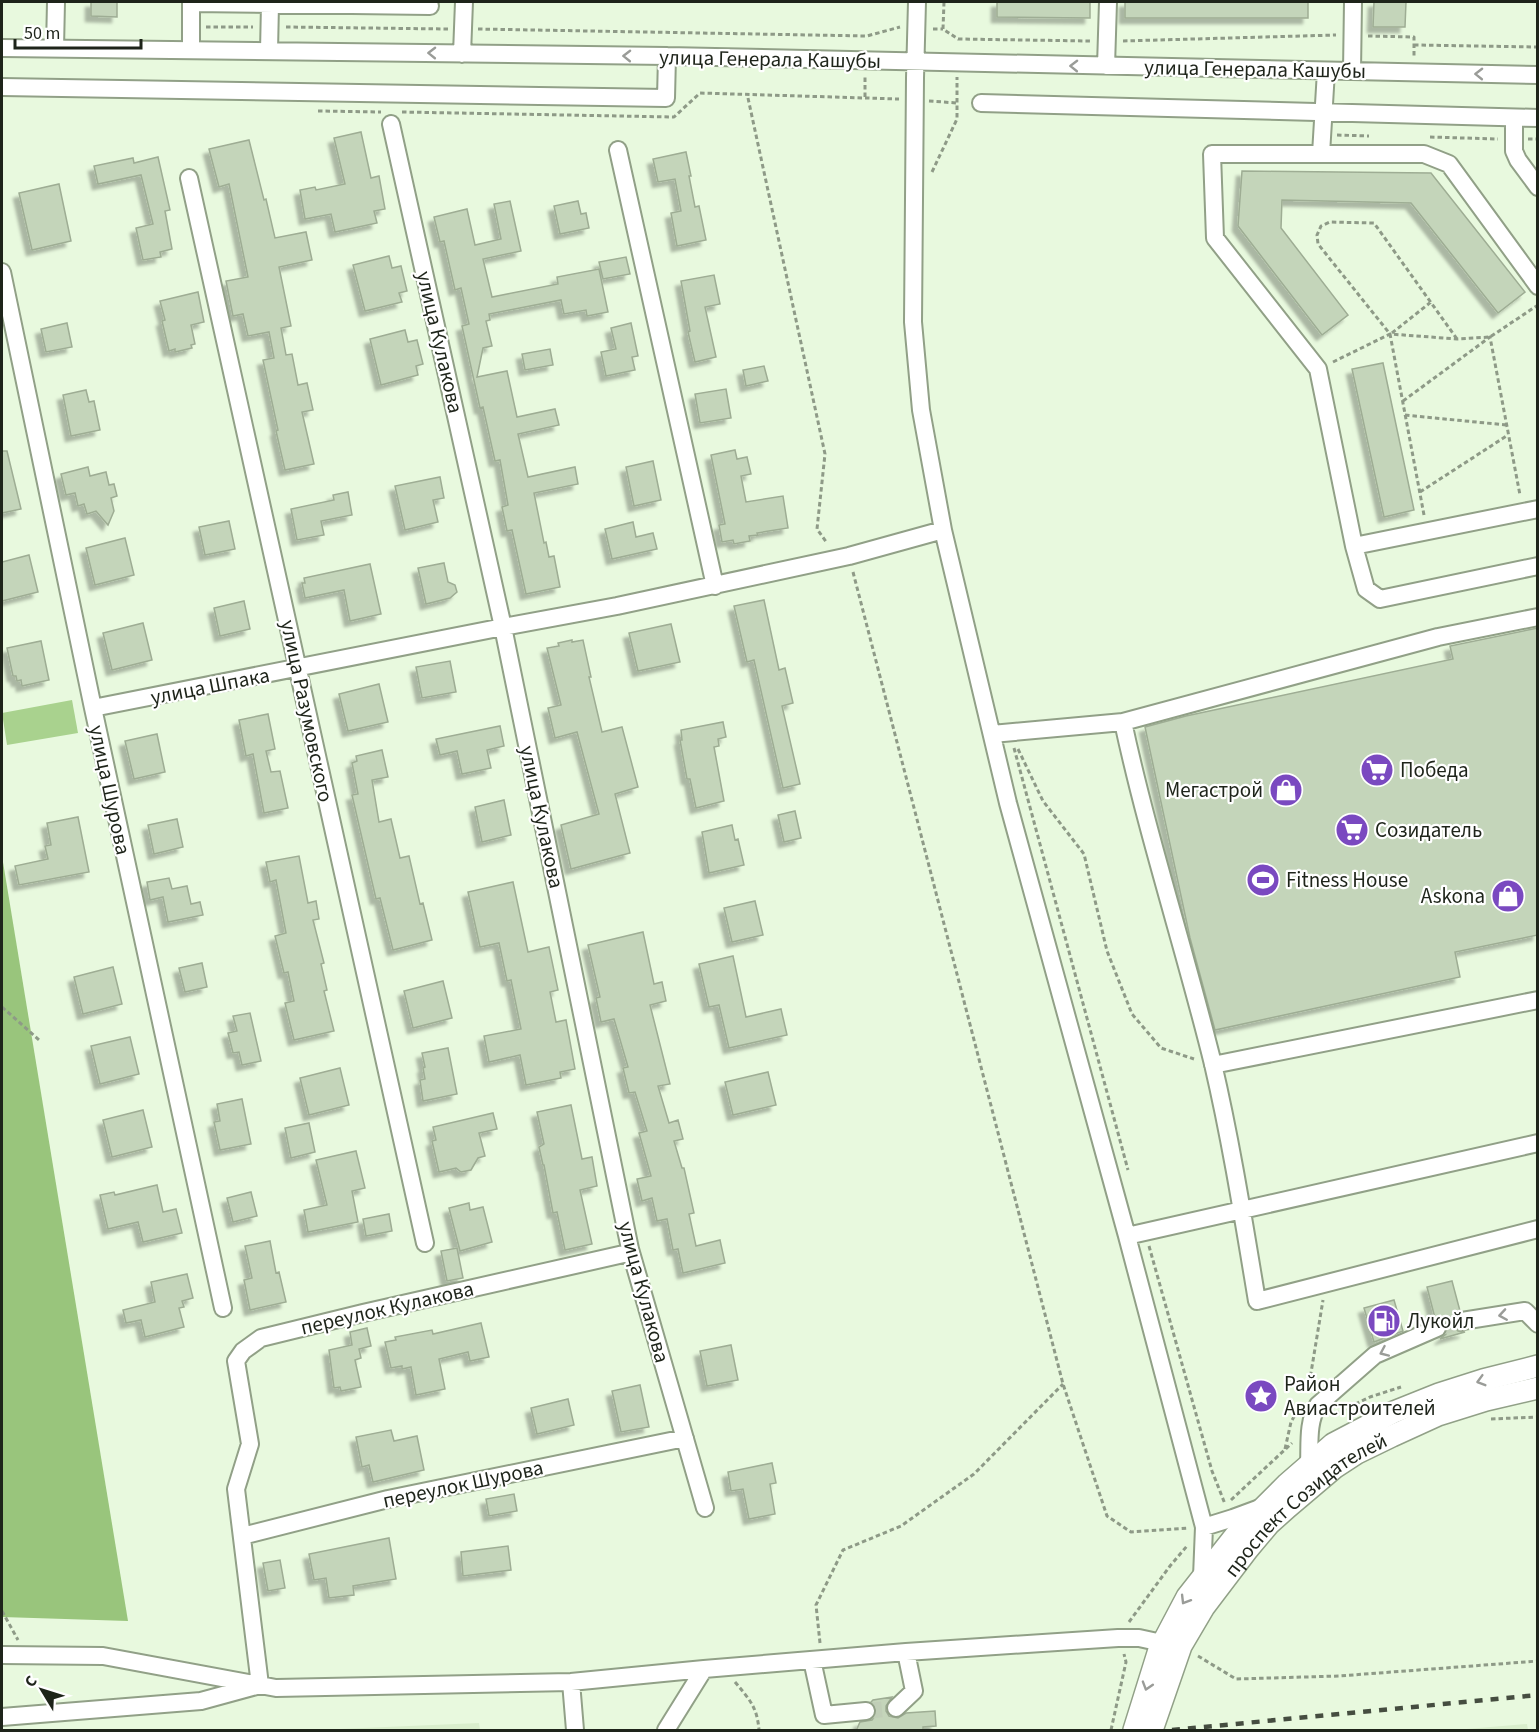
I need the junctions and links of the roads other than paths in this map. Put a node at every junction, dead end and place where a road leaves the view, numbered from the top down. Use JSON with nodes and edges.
{"nodes":[{"id":1,"x":56,"y":2,"type":"edge"},
{"id":2,"x":191,"y":2,"type":"edge"},
{"id":3,"x":464,"y":2,"type":"edge"},
{"id":4,"x":917,"y":2,"type":"edge"},
{"id":5,"x":1108,"y":2,"type":"edge"},
{"id":6,"x":1353,"y":2,"type":"edge"},
{"id":7,"x":270,"y":4,"type":"junction"},
{"id":8,"x":430,"y":6,"type":"dead end"},
{"id":9,"x":2,"y":48,"type":"edge"},
{"id":10,"x":56,"y":48,"type":"junction"},
{"id":11,"x":191,"y":50,"type":"junction"},
{"id":12,"x":269,"y":51,"type":"junction"},
{"id":13,"x":462,"y":54,"type":"junction"},
{"id":14,"x":667,"y":56,"type":"junction"},
{"id":15,"x":915,"y":62,"type":"junction"},
{"id":16,"x":1106,"y":66,"type":"junction"},
{"id":17,"x":1326,"y":71,"type":"junction"},
{"id":18,"x":1352,"y":71,"type":"junction"},
{"id":19,"x":1538,"y":75,"type":"edge"},
{"id":20,"x":2,"y":87,"type":"edge"},
{"id":21,"x":981,"y":103,"type":"dead end"},
{"id":22,"x":1324,"y":112,"type":"junction"},
{"id":23,"x":1514,"y":118,"type":"junction"},
{"id":24,"x":1538,"y":118,"type":"edge"},
{"id":25,"x":391,"y":124,"type":"dead end"},
{"id":26,"x":618,"y":150,"type":"dead end"},
{"id":27,"x":1321,"y":154,"type":"junction"},
{"id":28,"x":189,"y":178,"type":"dead end"},
{"id":29,"x":1538,"y":187,"type":"edge"},
{"id":30,"x":2,"y":272,"type":"edge"},
{"id":31,"x":1538,"y":286,"type":"edge"},
{"id":32,"x":1530,"y":510,"type":"edge"},
{"id":33,"x":943,"y":530,"type":"junction"},
{"id":34,"x":1354,"y":546,"type":"junction"},
{"id":35,"x":1538,"y":566,"type":"edge"},
{"id":36,"x":715,"y":586,"type":"junction"},
{"id":37,"x":1538,"y":617,"type":"edge"},
{"id":38,"x":503,"y":627,"type":"junction"},
{"id":39,"x":298,"y":669,"type":"junction"},
{"id":40,"x":93,"y":708,"type":"junction"},
{"id":41,"x":1123,"y":722,"type":"junction"},
{"id":42,"x":992,"y":734,"type":"junction"},
{"id":43,"x":1538,"y":1000,"type":"edge"},
{"id":44,"x":1213,"y":1065,"type":"junction"},
{"id":45,"x":1538,"y":1143,"type":"edge"},
{"id":46,"x":1242,"y":1210,"type":"junction"},
{"id":47,"x":1538,"y":1229,"type":"edge"},
{"id":48,"x":1127,"y":1236,"type":"junction"},
{"id":49,"x":425,"y":1243,"type":"dead end"},
{"id":50,"x":628,"y":1253,"type":"dead end"},
{"id":51,"x":223,"y":1308,"type":"dead end"},
{"id":52,"x":1462,"y":1321,"type":"tunnel mouth"},
{"id":53,"x":1538,"y":1324,"type":"edge"},
{"id":54,"x":1437,"y":1328,"type":"tunnel mouth"},
{"id":55,"x":1538,"y":1366,"type":"edge"},
{"id":56,"x":1538,"y":1388,"type":"edge"},
{"id":57,"x":685,"y":1438,"type":"junction"},
{"id":58,"x":1309,"y":1465,"type":"junction"},
{"id":59,"x":1265,"y":1506,"type":"junction"},
{"id":60,"x":705,"y":1508,"type":"dead end"},
{"id":61,"x":1204,"y":1527,"type":"junction"},
{"id":62,"x":242,"y":1536,"type":"junction"},
{"id":63,"x":1203,"y":1577,"type":"junction"},
{"id":64,"x":1172,"y":1645,"type":"junction"},
{"id":65,"x":906,"y":1652,"type":"junction"},
{"id":66,"x":2,"y":1655,"type":"edge"},
{"id":67,"x":817,"y":1660,"type":"junction"},
{"id":68,"x":704,"y":1669,"type":"junction"},
{"id":69,"x":571,"y":1682,"type":"junction"},
{"id":70,"x":260,"y":1685,"type":"junction"},
{"id":71,"x":896,"y":1708,"type":"dead end"},
{"id":72,"x":866,"y":1711,"type":"tunnel mouth"},
{"id":73,"x":2,"y":1717,"type":"edge"},
{"id":74,"x":575,"y":1731,"type":"edge"},
{"id":75,"x":666,"y":1731,"type":"edge"},
{"id":76,"x":1134,"y":1731,"type":"edge"},
{"id":77,"x":1152,"y":1731,"type":"edge"}],
"edges":[{"from":1,"to":10,"type":"street"},
{"from":2,"to":7,"type":"street"},
{"from":2,"to":11,"type":"street"},
{"from":3,"to":13,"type":"street"},
{"from":4,"to":15,"type":"street"},
{"from":5,"to":16,"type":"street"},
{"from":6,"to":18,"type":"street"},
{"from":7,"to":8,"type":"street"},
{"from":7,"to":12,"type":"street"},
{"from":9,"to":10,"type":"street","name":"улица Генерала Кашубы"},
{"from":10,"to":11,"type":"street","name":"улица Генерала Кашубы"},
{"from":11,"to":12,"type":"street","name":"улица Генерала Кашубы"},
{"from":13,"to":12,"type":"street","name":"улица Генерала Кашубы","one_way":true},
{"from":14,"to":13,"type":"street","name":"улица Генерала Кашубы","one_way":true},
{"from":14,"to":15,"type":"street","name":"улица Генерала Кашубы"},
{"from":14,"to":20,"type":"street"},
{"from":16,"to":15,"type":"street","name":"улица Генерала Кашубы","one_way":true},
{"from":15,"to":33,"type":"street"},
{"from":16,"to":17,"type":"street","name":"улица Генерала Кашубы"},
{"from":17,"to":18,"type":"street","name":"улица Генерала Кашубы"},
{"from":17,"to":22,"type":"street"},
{"from":19,"to":18,"type":"street","name":"улица Генерала Кашубы","one_way":true},
{"from":21,"to":22,"type":"street"},
{"from":22,"to":23,"type":"street"},
{"from":22,"to":27,"type":"street"},
{"from":23,"to":24,"type":"street"},
{"from":23,"to":29,"type":"street"},
{"from":25,"to":38,"type":"street","name":"улица Кулакова"},
{"from":26,"to":36,"type":"street"},
{"from":27,"to":31,"type":"street"},
{"from":27,"to":34,"type":"street"},
{"from":28,"to":39,"type":"street","name":"улица Разумовского"},
{"from":30,"to":40,"type":"street","name":"улица Шурова"},
{"from":32,"to":34,"type":"street"},
{"from":33,"to":36,"type":"street","name":"улица Шпака"},
{"from":33,"to":42,"type":"street"},
{"from":34,"to":35,"type":"street"},
{"from":36,"to":38,"type":"street","name":"улица Шпака"},
{"from":37,"to":41,"type":"street"},
{"from":38,"to":39,"type":"street","name":"улица Шпака"},
{"from":38,"to":57,"type":"street","name":"улица Кулакова"},
{"from":39,"to":40,"type":"street","name":"улица Шпака"},
{"from":39,"to":49,"type":"street","name":"улица Разумовского"},
{"from":40,"to":51,"type":"street","name":"улица Шурова"},
{"from":41,"to":42,"type":"street"},
{"from":41,"to":44,"type":"street"},
{"from":42,"to":48,"type":"street"},
{"from":43,"to":44,"type":"street"},
{"from":44,"to":46,"type":"street"},
{"from":45,"to":46,"type":"street"},
{"from":46,"to":47,"type":"street"},
{"from":46,"to":48,"type":"street"},
{"from":48,"to":61,"type":"street"},
{"from":50,"to":62,"type":"street","name":"переулок Кулакова"},
{"from":53,"to":52,"type":"street","one_way":true},
{"from":54,"to":58,"type":"street","one_way":true},
{"from":55,"to":58,"type":"main road","one_way":true},
{"from":56,"to":64,"type":"main road","name":"проспект Созидателей"},
{"from":57,"to":60,"type":"street","name":"улица Кулакова"},
{"from":57,"to":62,"type":"street","name":"переулок Шурова"},
{"from":58,"to":59,"type":"main road"},
{"from":59,"to":61,"type":"street"},
{"from":59,"to":63,"type":"main road"},
{"from":61,"to":63,"type":"street"},
{"from":62,"to":70,"type":"street"},
{"from":63,"to":64,"type":"main road","one_way":true},
{"from":64,"to":65,"type":"street"},
{"from":64,"to":76,"type":"main road","one_way":true},
{"from":64,"to":77,"type":"main road"},
{"from":65,"to":67,"type":"street"},
{"from":65,"to":71,"type":"street"},
{"from":66,"to":70,"type":"street"},
{"from":67,"to":68,"type":"street"},
{"from":67,"to":72,"type":"street"},
{"from":68,"to":69,"type":"street"},
{"from":68,"to":75,"type":"street"},
{"from":69,"to":70,"type":"street"},
{"from":69,"to":74,"type":"street"},
{"from":70,"to":73,"type":"street"}]}
